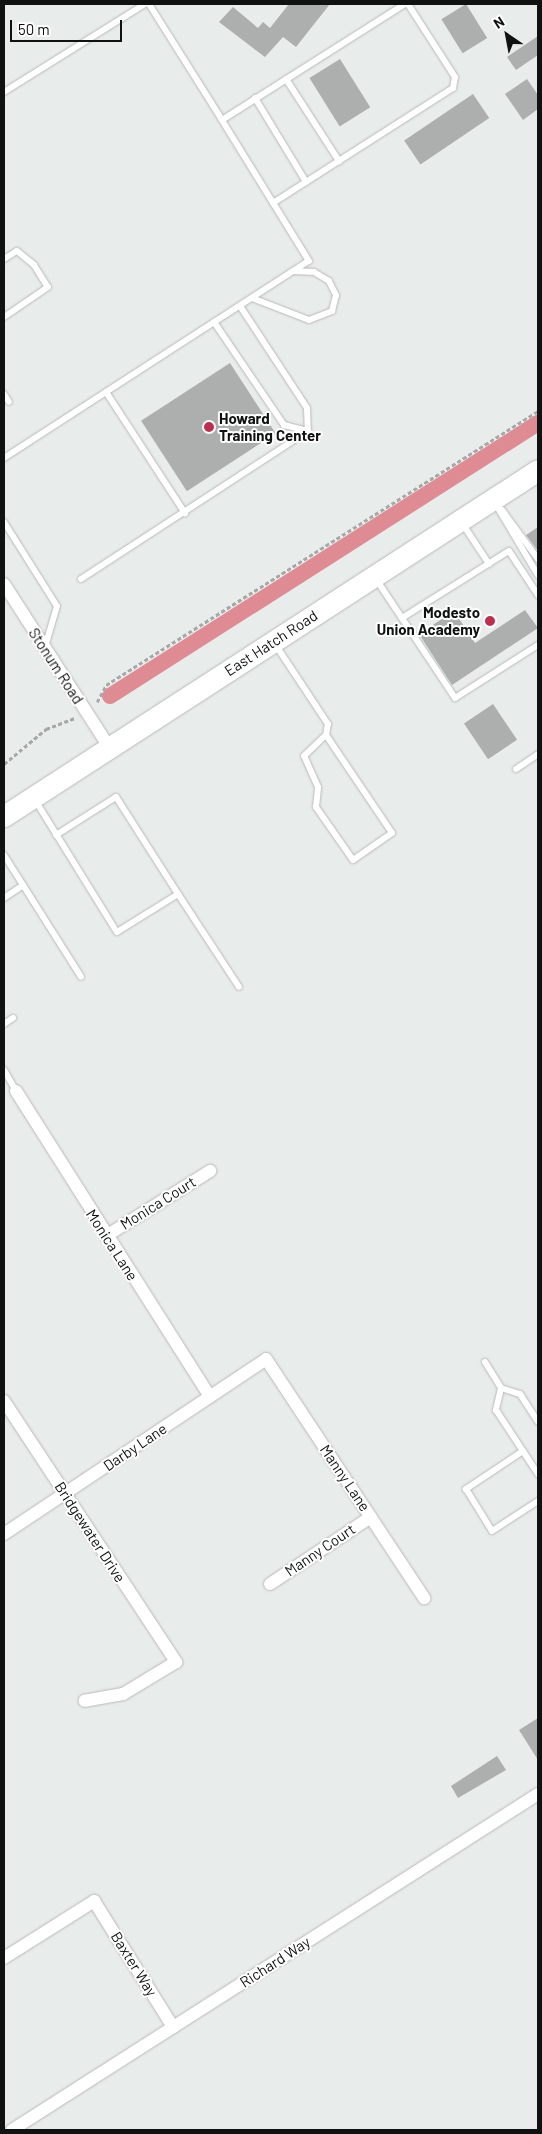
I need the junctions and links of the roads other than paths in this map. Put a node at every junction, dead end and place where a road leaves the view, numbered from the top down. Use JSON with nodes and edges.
{"nodes":[{"id":1,"x":145,"y":4,"type":"edge"},
{"id":2,"x":149,"y":4,"type":"edge"},
{"id":3,"x":406,"y":4,"type":"edge"},
{"id":4,"x":286,"y":79,"type":"junction"},
{"id":5,"x":4,"y":92,"type":"edge"},
{"id":6,"x":255,"y":98,"type":"junction"},
{"id":7,"x":222,"y":120,"type":"junction"},
{"id":8,"x":339,"y":161,"type":"junction"},
{"id":9,"x":306,"y":182,"type":"junction"},
{"id":10,"x":273,"y":203,"type":"junction"},
{"id":11,"x":4,"y":259,"type":"edge"},
{"id":12,"x":293,"y":271,"type":"junction"},
{"id":13,"x":252,"y":298,"type":"junction"},
{"id":14,"x":240,"y":306,"type":"junction"},
{"id":15,"x":4,"y":317,"type":"edge"},
{"id":16,"x":214,"y":322,"type":"junction"},
{"id":17,"x":106,"y":392,"type":"junction"},
{"id":18,"x":4,"y":394,"type":"edge"},
{"id":19,"x":9,"y":402,"type":"dead end"},
{"id":20,"x":308,"y":431,"type":"junction"},
{"id":21,"x":4,"y":458,"type":"edge"},
{"id":22,"x":538,"y":470,"type":"edge"},
{"id":23,"x":493,"y":499,"type":"junction"},
{"id":24,"x":185,"y":512,"type":"junction"},
{"id":25,"x":460,"y":520,"type":"junction"},
{"id":26,"x":4,"y":522,"type":"edge"},
{"id":27,"x":538,"y":559,"type":"edge"},
{"id":28,"x":489,"y":564,"type":"junction"},
{"id":29,"x":538,"y":575,"type":"edge"},
{"id":30,"x":374,"y":576,"type":"junction"},
{"id":31,"x":82,"y":579,"type":"dead end"},
{"id":32,"x":4,"y":584,"type":"edge"},
{"id":33,"x":538,"y":595,"type":"edge"},
{"id":34,"x":402,"y":618,"type":"junction"},
{"id":35,"x":273,"y":641,"type":"junction"},
{"id":36,"x":538,"y":645,"type":"edge"},
{"id":37,"x":45,"y":649,"type":"junction"},
{"id":38,"x":326,"y":735,"type":"junction"},
{"id":39,"x":109,"y":747,"type":"junction"},
{"id":40,"x":538,"y":754,"type":"edge"},
{"id":41,"x":516,"y":769,"type":"dead end"},
{"id":42,"x":32,"y":797,"type":"junction"},
{"id":43,"x":4,"y":816,"type":"edge"},
{"id":44,"x":56,"y":835,"type":"junction"},
{"id":45,"x":4,"y":856,"type":"edge"},
{"id":46,"x":23,"y":886,"type":"junction"},
{"id":47,"x":178,"y":894,"type":"junction"},
{"id":48,"x":4,"y":898,"type":"edge"},
{"id":49,"x":81,"y":977,"type":"dead end"},
{"id":50,"x":239,"y":987,"type":"dead end"},
{"id":51,"x":13,"y":1018,"type":"dead end"},
{"id":52,"x":4,"y":1024,"type":"edge"},
{"id":53,"x":4,"y":1070,"type":"edge"},
{"id":54,"x":16,"y":1091,"type":"joint"},
{"id":55,"x":210,"y":1171,"type":"dead end"},
{"id":56,"x":106,"y":1236,"type":"junction"},
{"id":57,"x":266,"y":1359,"type":"joint"},
{"id":58,"x":485,"y":1362,"type":"dead end"},
{"id":59,"x":501,"y":1388,"type":"junction"},
{"id":60,"x":210,"y":1397,"type":"junction"},
{"id":61,"x":4,"y":1401,"type":"edge"},
{"id":62,"x":538,"y":1422,"type":"edge"},
{"id":63,"x":523,"y":1451,"type":"junction"},
{"id":64,"x":538,"y":1474,"type":"edge"},
{"id":65,"x":65,"y":1494,"type":"junction"},
{"id":66,"x":538,"y":1501,"type":"edge"},
{"id":67,"x":371,"y":1517,"type":"junction"},
{"id":68,"x":4,"y":1534,"type":"edge"},
{"id":69,"x":270,"y":1584,"type":"dead end"},
{"id":70,"x":424,"y":1598,"type":"dead end"},
{"id":71,"x":84,"y":1701,"type":"dead end"},
{"id":72,"x":538,"y":1794,"type":"edge"},
{"id":73,"x":4,"y":1958,"type":"edge"},
{"id":74,"x":173,"y":2027,"type":"junction"},
{"id":75,"x":12,"y":2130,"type":"edge"}],
"edges":[{"from":1,"to":5,"type":"lane"},
{"from":2,"to":7,"type":"lane"},
{"from":3,"to":4,"type":"lane"},
{"from":3,"to":8,"type":"lane"},
{"from":4,"to":6,"type":"lane"},
{"from":4,"to":8,"type":"lane"},
{"from":6,"to":7,"type":"lane"},
{"from":6,"to":9,"type":"lane"},
{"from":7,"to":10,"type":"lane"},
{"from":8,"to":9,"type":"lane"},
{"from":9,"to":10,"type":"lane"},
{"from":10,"to":12,"type":"lane"},
{"from":11,"to":15,"type":"lane"},
{"from":12,"to":13,"type":"lane"},
{"from":12,"to":13,"type":"lane"},
{"from":13,"to":14,"type":"lane"},
{"from":14,"to":16,"type":"lane"},
{"from":14,"to":20,"type":"lane"},
{"from":16,"to":17,"type":"lane"},
{"from":16,"to":20,"type":"lane"},
{"from":17,"to":21,"type":"lane"},
{"from":17,"to":24,"type":"lane"},
{"from":18,"to":19,"type":"lane"},
{"from":20,"to":24,"type":"lane"},
{"from":22,"to":23,"type":"main road","name":"East Hatch Road"},
{"from":23,"to":25,"type":"main road","name":"East Hatch Road"},
{"from":23,"to":27,"type":"lane"},
{"from":23,"to":29,"type":"lane"},
{"from":24,"to":31,"type":"lane"},
{"from":25,"to":28,"type":"lane"},
{"from":25,"to":30,"type":"main road","name":"East Hatch Road"},
{"from":26,"to":37,"type":"lane"},
{"from":28,"to":33,"type":"lane"},
{"from":28,"to":34,"type":"lane"},
{"from":30,"to":34,"type":"lane"},
{"from":30,"to":35,"type":"main road","name":"East Hatch Road"},
{"from":32,"to":37,"type":"street","name":"Stonum Road"},
{"from":34,"to":36,"type":"lane"},
{"from":35,"to":38,"type":"lane"},
{"from":35,"to":39,"type":"main road","name":"East Hatch Road"},
{"from":37,"to":39,"type":"street","name":"Stonum Road"},
{"from":38,"to":38,"type":"lane"},
{"from":39,"to":42,"type":"main road","name":"East Hatch Road"},
{"from":40,"to":41,"type":"lane"},
{"from":42,"to":43,"type":"main road","name":"East Hatch Road"},
{"from":42,"to":44,"type":"lane"},
{"from":44,"to":47,"type":"lane"},
{"from":44,"to":47,"type":"lane"},
{"from":45,"to":46,"type":"lane"},
{"from":46,"to":48,"type":"lane"},
{"from":46,"to":49,"type":"lane"},
{"from":47,"to":50,"type":"lane"},
{"from":51,"to":52,"type":"lane"},
{"from":53,"to":54,"type":"lane"},
{"from":54,"to":56,"type":"street","name":"Monica Lane"},
{"from":55,"to":56,"type":"street","name":"Monica Court"},
{"from":56,"to":60,"type":"street","name":"Monica Lane"},
{"from":57,"to":60,"type":"street","name":"Darby Lane"},
{"from":57,"to":67,"type":"street","name":"Manny Lane"},
{"from":58,"to":59,"type":"lane"},
{"from":59,"to":62,"type":"lane"},
{"from":59,"to":63,"type":"lane"},
{"from":60,"to":65,"type":"street","name":"Darby Lane"},
{"from":61,"to":65,"type":"street","name":"Bridgewater Drive"},
{"from":63,"to":64,"type":"lane"},
{"from":63,"to":66,"type":"lane"},
{"from":65,"to":68,"type":"street","name":"Darby Lane"},
{"from":65,"to":71,"type":"street","name":"Bridgewater Drive"},
{"from":67,"to":69,"type":"street","name":"Manny Court"},
{"from":67,"to":70,"type":"street","name":"Manny Lane"},
{"from":72,"to":74,"type":"street","name":"Richard Way"},
{"from":73,"to":74,"type":"street","name":"Baxter Way"},
{"from":74,"to":75,"type":"street","name":"Richard Way"}]}
